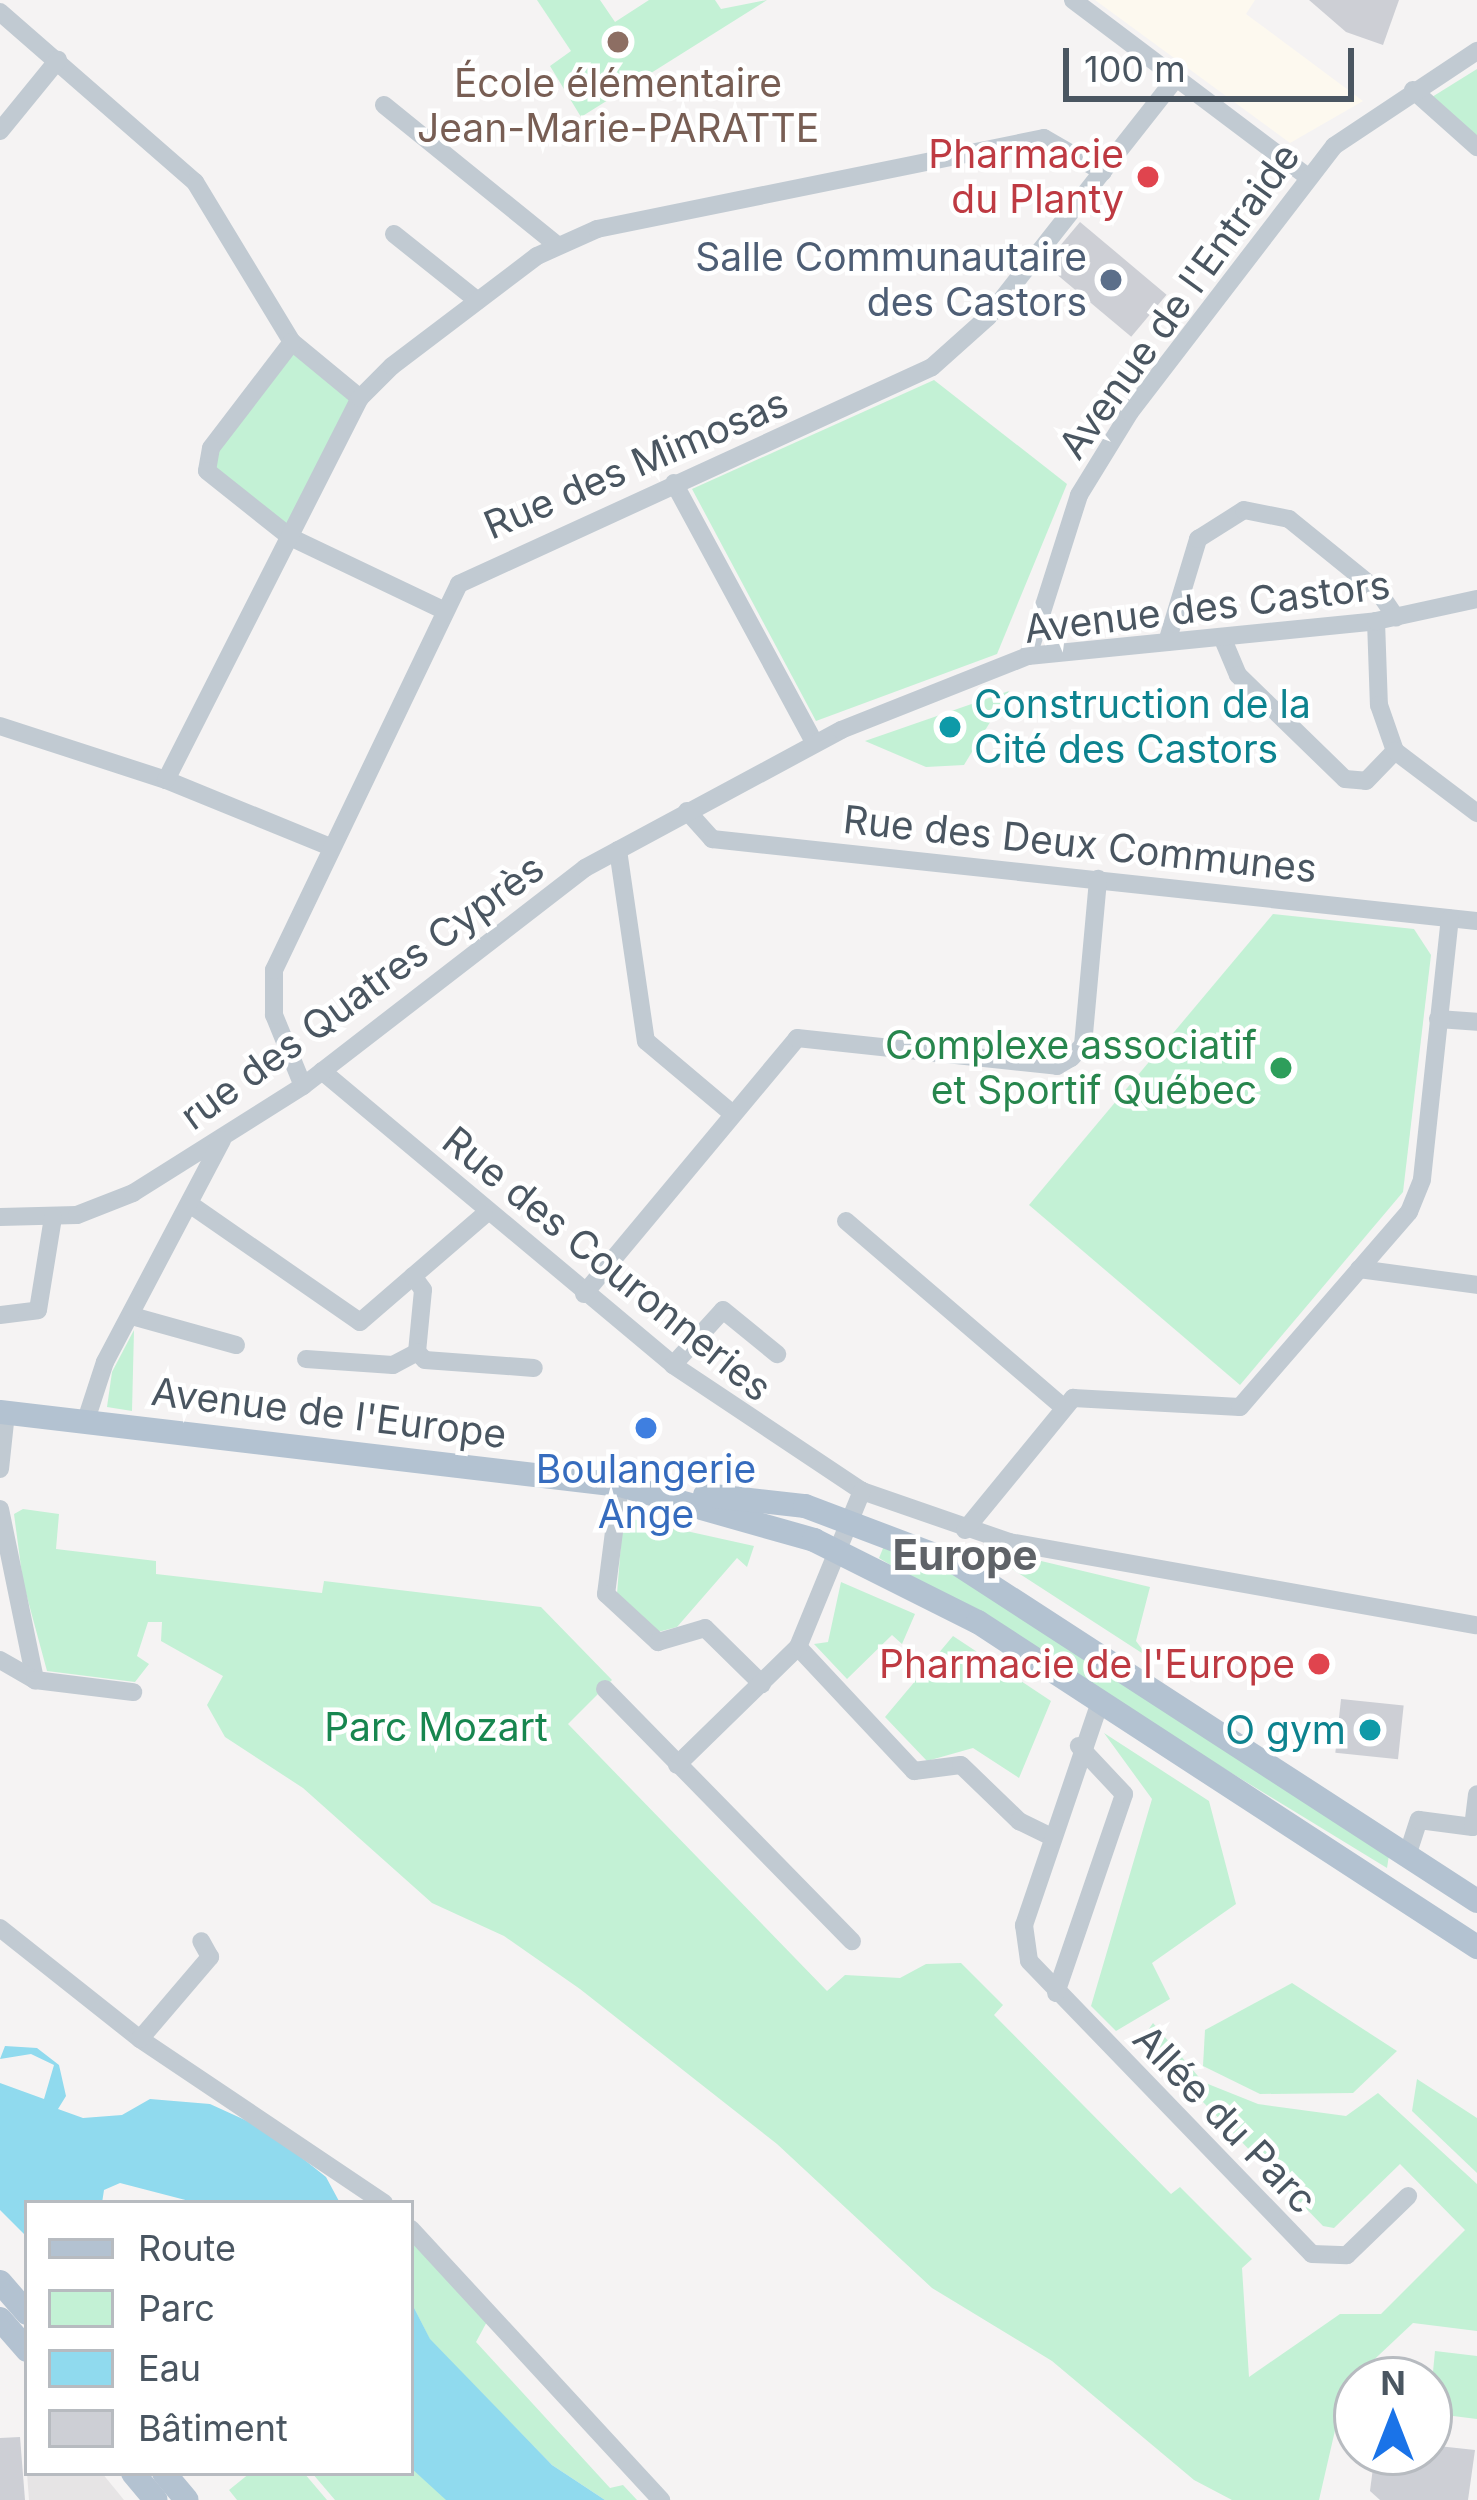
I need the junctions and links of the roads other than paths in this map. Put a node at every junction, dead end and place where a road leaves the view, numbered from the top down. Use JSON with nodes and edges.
{"nodes":[{"id":1,"x":1073,"y":0,"type":"edge"},
{"id":2,"x":0,"y":12,"type":"edge"},
{"id":3,"x":1477,"y":51,"type":"edge"},
{"id":4,"x":58,"y":60,"type":"junction"},
{"id":5,"x":1176,"y":78,"type":"junction"},
{"id":6,"x":1413,"y":90,"type":"junction"},
{"id":7,"x":384,"y":105,"type":"dead end"},
{"id":8,"x":0,"y":131,"type":"edge"},
{"id":9,"x":1477,"y":147,"type":"edge"},
{"id":10,"x":1103,"y":172,"type":"junction"},
{"id":11,"x":1308,"y":177,"type":"junction"},
{"id":12,"x":394,"y":234,"type":"dead end"},
{"id":13,"x":557,"y":244,"type":"junction"},
{"id":14,"x":478,"y":301,"type":"junction"},
{"id":15,"x":292,"y":342,"type":"junction"},
{"id":16,"x":360,"y":398,"type":"junction"},
{"id":17,"x":674,"y":483,"type":"junction"},
{"id":18,"x":290,"y":537,"type":"junction"},
{"id":19,"x":1477,"y":599,"type":"edge"},
{"id":20,"x":441,"y":609,"type":"junction"},
{"id":21,"x":1386,"y":620,"type":"junction"},
{"id":22,"x":1222,"y":638,"type":"junction"},
{"id":23,"x":1167,"y":642,"type":"junction"},
{"id":24,"x":1028,"y":656,"type":"junction"},
{"id":25,"x":0,"y":727,"type":"edge"},
{"id":26,"x":814,"y":742,"type":"junction"},
{"id":27,"x":1395,"y":751,"type":"junction"},
{"id":28,"x":166,"y":780,"type":"junction"},
{"id":29,"x":1477,"y":787,"type":"edge"},
{"id":30,"x":1470,"y":808,"type":"edge"},
{"id":31,"x":687,"y":812,"type":"junction"},
{"id":32,"x":328,"y":846,"type":"junction"},
{"id":33,"x":618,"y":850,"type":"junction"},
{"id":34,"x":1098,"y":879,"type":"junction"},
{"id":35,"x":1450,"y":918,"type":"junction"},
{"id":36,"x":1477,"y":921,"type":"edge"},
{"id":37,"x":1438,"y":1019,"type":"junction"},
{"id":38,"x":1477,"y":1022,"type":"edge"},
{"id":39,"x":322,"y":1071,"type":"junction"},
{"id":40,"x":303,"y":1086,"type":"junction"},
{"id":41,"x":728,"y":1110,"type":"junction"},
{"id":42,"x":222,"y":1140,"type":"junction"},
{"id":43,"x":173,"y":1170,"type":"junction"},
{"id":44,"x":199,"y":1198,"type":"junction"},
{"id":45,"x":484,"y":1215,"type":"junction"},
{"id":46,"x":0,"y":1217,"type":"edge"},
{"id":47,"x":53,"y":1217,"type":"junction"},
{"id":48,"x":846,"y":1221,"type":"dead end"},
{"id":49,"x":1359,"y":1269,"type":"junction"},
{"id":50,"x":413,"y":1276,"type":"junction"},
{"id":51,"x":1477,"y":1285,"type":"edge"},
{"id":52,"x":584,"y":1294,"type":"junction"},
{"id":53,"x":0,"y":1315,"type":"edge"},
{"id":54,"x":132,"y":1316,"type":"junction"},
{"id":55,"x":236,"y":1345,"type":"dead end"},
{"id":56,"x":416,"y":1352,"type":"junction"},
{"id":57,"x":776,"y":1354,"type":"dead end"},
{"id":58,"x":306,"y":1359,"type":"dead end"},
{"id":59,"x":673,"y":1365,"type":"junction"},
{"id":60,"x":534,"y":1368,"type":"dead end"},
{"id":61,"x":1064,"y":1408,"type":"junction"},
{"id":62,"x":3,"y":1412,"type":"edge"},
{"id":63,"x":86,"y":1420,"type":"junction"},
{"id":64,"x":0,"y":1468,"type":"edge"},
{"id":65,"x":620,"y":1485,"type":"junction"},
{"id":66,"x":648,"y":1491,"type":"junction"},
{"id":67,"x":862,"y":1491,"type":"junction"},
{"id":68,"x":0,"y":1514,"type":"edge"},
{"id":69,"x":851,"y":1520,"type":"junction"},
{"id":70,"x":965,"y":1530,"type":"junction"},
{"id":71,"x":836,"y":1548,"type":"junction"},
{"id":72,"x":1477,"y":1625,"type":"edge"},
{"id":73,"x":798,"y":1647,"type":"junction"},
{"id":74,"x":0,"y":1660,"type":"edge"},
{"id":75,"x":35,"y":1680,"type":"junction"},
{"id":76,"x":762,"y":1684,"type":"junction"},
{"id":77,"x":605,"y":1689,"type":"dead end"},
{"id":78,"x":133,"y":1692,"type":"dead end"},
{"id":79,"x":1100,"y":1702,"type":"junction"},
{"id":80,"x":1079,"y":1746,"type":"junction"},
{"id":81,"x":677,"y":1765,"type":"junction"},
{"id":82,"x":1477,"y":1794,"type":"edge"},
{"id":83,"x":1052,"y":1838,"type":"junction"},
{"id":84,"x":1407,"y":1856,"type":"junction"},
{"id":85,"x":1477,"y":1901,"type":"edge"},
{"id":86,"x":0,"y":1928,"type":"edge"},
{"id":87,"x":852,"y":1941,"type":"dead end"},
{"id":88,"x":227,"y":1945,"type":"dead end"},
{"id":89,"x":1477,"y":1947,"type":"edge"},
{"id":90,"x":1056,"y":1993,"type":"junction"},
{"id":91,"x":140,"y":2039,"type":"junction"},
{"id":92,"x":1408,"y":2196,"type":"dead end"},
{"id":93,"x":380,"y":2200,"type":"edge"},
{"id":94,"x":414,"y":2231,"type":"edge"},
{"id":95,"x":0,"y":2282,"type":"edge"},
{"id":96,"x":24,"y":2310,"type":"edge"},
{"id":97,"x":0,"y":2319,"type":"edge"},
{"id":98,"x":24,"y":2347,"type":"edge"},
{"id":99,"x":137,"y":2476,"type":"edge"},
{"id":100,"x":167,"y":2476,"type":"edge"},
{"id":101,"x":157,"y":2500,"type":"edge"},
{"id":102,"x":187,"y":2500,"type":"edge"},
{"id":103,"x":661,"y":2500,"type":"edge"}],
"edges":[{"from":1,"to":5,"type":"street"},
{"from":2,"to":4,"type":"street"},
{"from":3,"to":6,"type":"street","name":"Avenue de l'Entraide"},
{"from":4,"to":8,"type":"street"},
{"from":4,"to":15,"type":"street"},
{"from":5,"to":10,"type":"street","name":"Rue des Mimosas"},
{"from":5,"to":11,"type":"street"},
{"from":6,"to":9,"type":"street"},
{"from":6,"to":11,"type":"street","name":"Avenue de l'Entraide"},
{"from":7,"to":13,"type":"street"},
{"from":10,"to":13,"type":"street"},
{"from":10,"to":17,"type":"street","name":"Rue des Mimosas"},
{"from":11,"to":24,"type":"street","name":"Avenue de l'Entraide"},
{"from":12,"to":14,"type":"street"},
{"from":13,"to":14,"type":"street"},
{"from":14,"to":16,"type":"street"},
{"from":15,"to":16,"type":"street"},
{"from":15,"to":18,"type":"street"},
{"from":16,"to":18,"type":"street"},
{"from":17,"to":20,"type":"street","name":"Rue des Mimosas"},
{"from":17,"to":26,"type":"street"},
{"from":18,"to":20,"type":"street"},
{"from":18,"to":28,"type":"street"},
{"from":19,"to":21,"type":"street","name":"Avenue des Castors"},
{"from":20,"to":32,"type":"street","name":"Rue des Mimosas"},
{"from":21,"to":22,"type":"street","name":"Avenue des Castors"},
{"from":21,"to":23,"type":"street"},
{"from":21,"to":27,"type":"street"},
{"from":22,"to":23,"type":"street","name":"Avenue des Castors"},
{"from":22,"to":27,"type":"street"},
{"from":23,"to":24,"type":"street","name":"Avenue des Castors"},
{"from":24,"to":26,"type":"street","name":"Avenue des Castors"},
{"from":25,"to":28,"type":"street"},
{"from":26,"to":31,"type":"street","name":"Avenue des Castors"},
{"from":27,"to":30,"type":"street"},
{"from":28,"to":32,"type":"street"},
{"from":29,"to":30,"type":"street"},
{"from":31,"to":33,"type":"street","name":"rue des Quatres Cyprès"},
{"from":31,"to":34,"type":"street","name":"Rue des Deux Communes"},
{"from":32,"to":40,"type":"street","name":"Rue des Mimosas"},
{"from":33,"to":39,"type":"street","name":"rue des Quatres Cyprès"},
{"from":33,"to":41,"type":"street"},
{"from":34,"to":35,"type":"street","name":"Rue des Deux Communes"},
{"from":34,"to":41,"type":"street"},
{"from":35,"to":36,"type":"street","name":"Rue des Deux Communes"},
{"from":35,"to":37,"type":"street"},
{"from":37,"to":38,"type":"street"},
{"from":37,"to":49,"type":"street"},
{"from":39,"to":40,"type":"street","name":"rue des Quatres Cyprès"},
{"from":39,"to":45,"type":"street","name":"Rue des Couronneries"},
{"from":40,"to":42,"type":"street","name":"rue des Quatres Cyprès"},
{"from":41,"to":52,"type":"street"},
{"from":42,"to":43,"type":"street","name":"rue des Quatres Cyprès"},
{"from":42,"to":44,"type":"street"},
{"from":43,"to":44,"type":"street"},
{"from":43,"to":47,"type":"street","name":"rue des Quatres Cyprès"},
{"from":44,"to":50,"type":"street"},
{"from":44,"to":54,"type":"street"},
{"from":45,"to":50,"type":"street"},
{"from":45,"to":52,"type":"street","name":"Rue des Couronneries"},
{"from":46,"to":47,"type":"street","name":"rue des Quatres Cyprès"},
{"from":47,"to":53,"type":"street"},
{"from":48,"to":61,"type":"street"},
{"from":49,"to":51,"type":"street"},
{"from":49,"to":61,"type":"street"},
{"from":50,"to":56,"type":"street"},
{"from":52,"to":59,"type":"street","name":"Rue des Couronneries"},
{"from":54,"to":55,"type":"street"},
{"from":54,"to":63,"type":"street"},
{"from":56,"to":58,"type":"street"},
{"from":56,"to":60,"type":"street"},
{"from":57,"to":59,"type":"street"},
{"from":59,"to":67,"type":"street","name":"Rue des Couronneries"},
{"from":61,"to":70,"type":"street"},
{"from":62,"to":63,"type":"main road","name":"Avenue de l'Europe"},
{"from":62,"to":64,"type":"street"},
{"from":63,"to":65,"type":"main road","name":"Avenue de l'Europe"},
{"from":65,"to":66,"type":"main road","name":"Avenue de l'Europe"},
{"from":65,"to":76,"type":"street"},
{"from":66,"to":69,"type":"main road","name":"Avenue de l'Europe"},
{"from":66,"to":71,"type":"main road","name":"Avenue de l'Europe"},
{"from":67,"to":69,"type":"street"},
{"from":67,"to":70,"type":"street","name":"Rue des Couronneries"},
{"from":68,"to":75,"type":"street"},
{"from":69,"to":71,"type":"street"},
{"from":69,"to":84,"type":"main road","name":"Avenue de l'Europe"},
{"from":70,"to":72,"type":"street","name":"Rue des Couronneries"},
{"from":71,"to":73,"type":"street"},
{"from":71,"to":79,"type":"main road","name":"Avenue de l'Europe"},
{"from":73,"to":76,"type":"street"},
{"from":73,"to":83,"type":"street"},
{"from":74,"to":75,"type":"street"},
{"from":75,"to":78,"type":"street"},
{"from":76,"to":81,"type":"street"},
{"from":77,"to":81,"type":"street"},
{"from":79,"to":80,"type":"street","name":"Allée du Parc"},
{"from":79,"to":89,"type":"main road","name":"Avenue de l'Europe"},
{"from":80,"to":83,"type":"street","name":"Allée du Parc"},
{"from":80,"to":90,"type":"street"},
{"from":81,"to":87,"type":"street"},
{"from":82,"to":84,"type":"street"},
{"from":83,"to":90,"type":"street","name":"Allée du Parc"},
{"from":84,"to":85,"type":"main road","name":"Avenue de l'Europe"},
{"from":86,"to":91,"type":"street"},
{"from":88,"to":91,"type":"street"},
{"from":90,"to":92,"type":"street","name":"Allée du Parc"},
{"from":91,"to":93,"type":"street"},
{"from":94,"to":103,"type":"street"},
{"from":95,"to":96,"type":"main road"},
{"from":97,"to":98,"type":"main road"},
{"from":99,"to":101,"type":"main road"},
{"from":100,"to":102,"type":"main road"}]}
